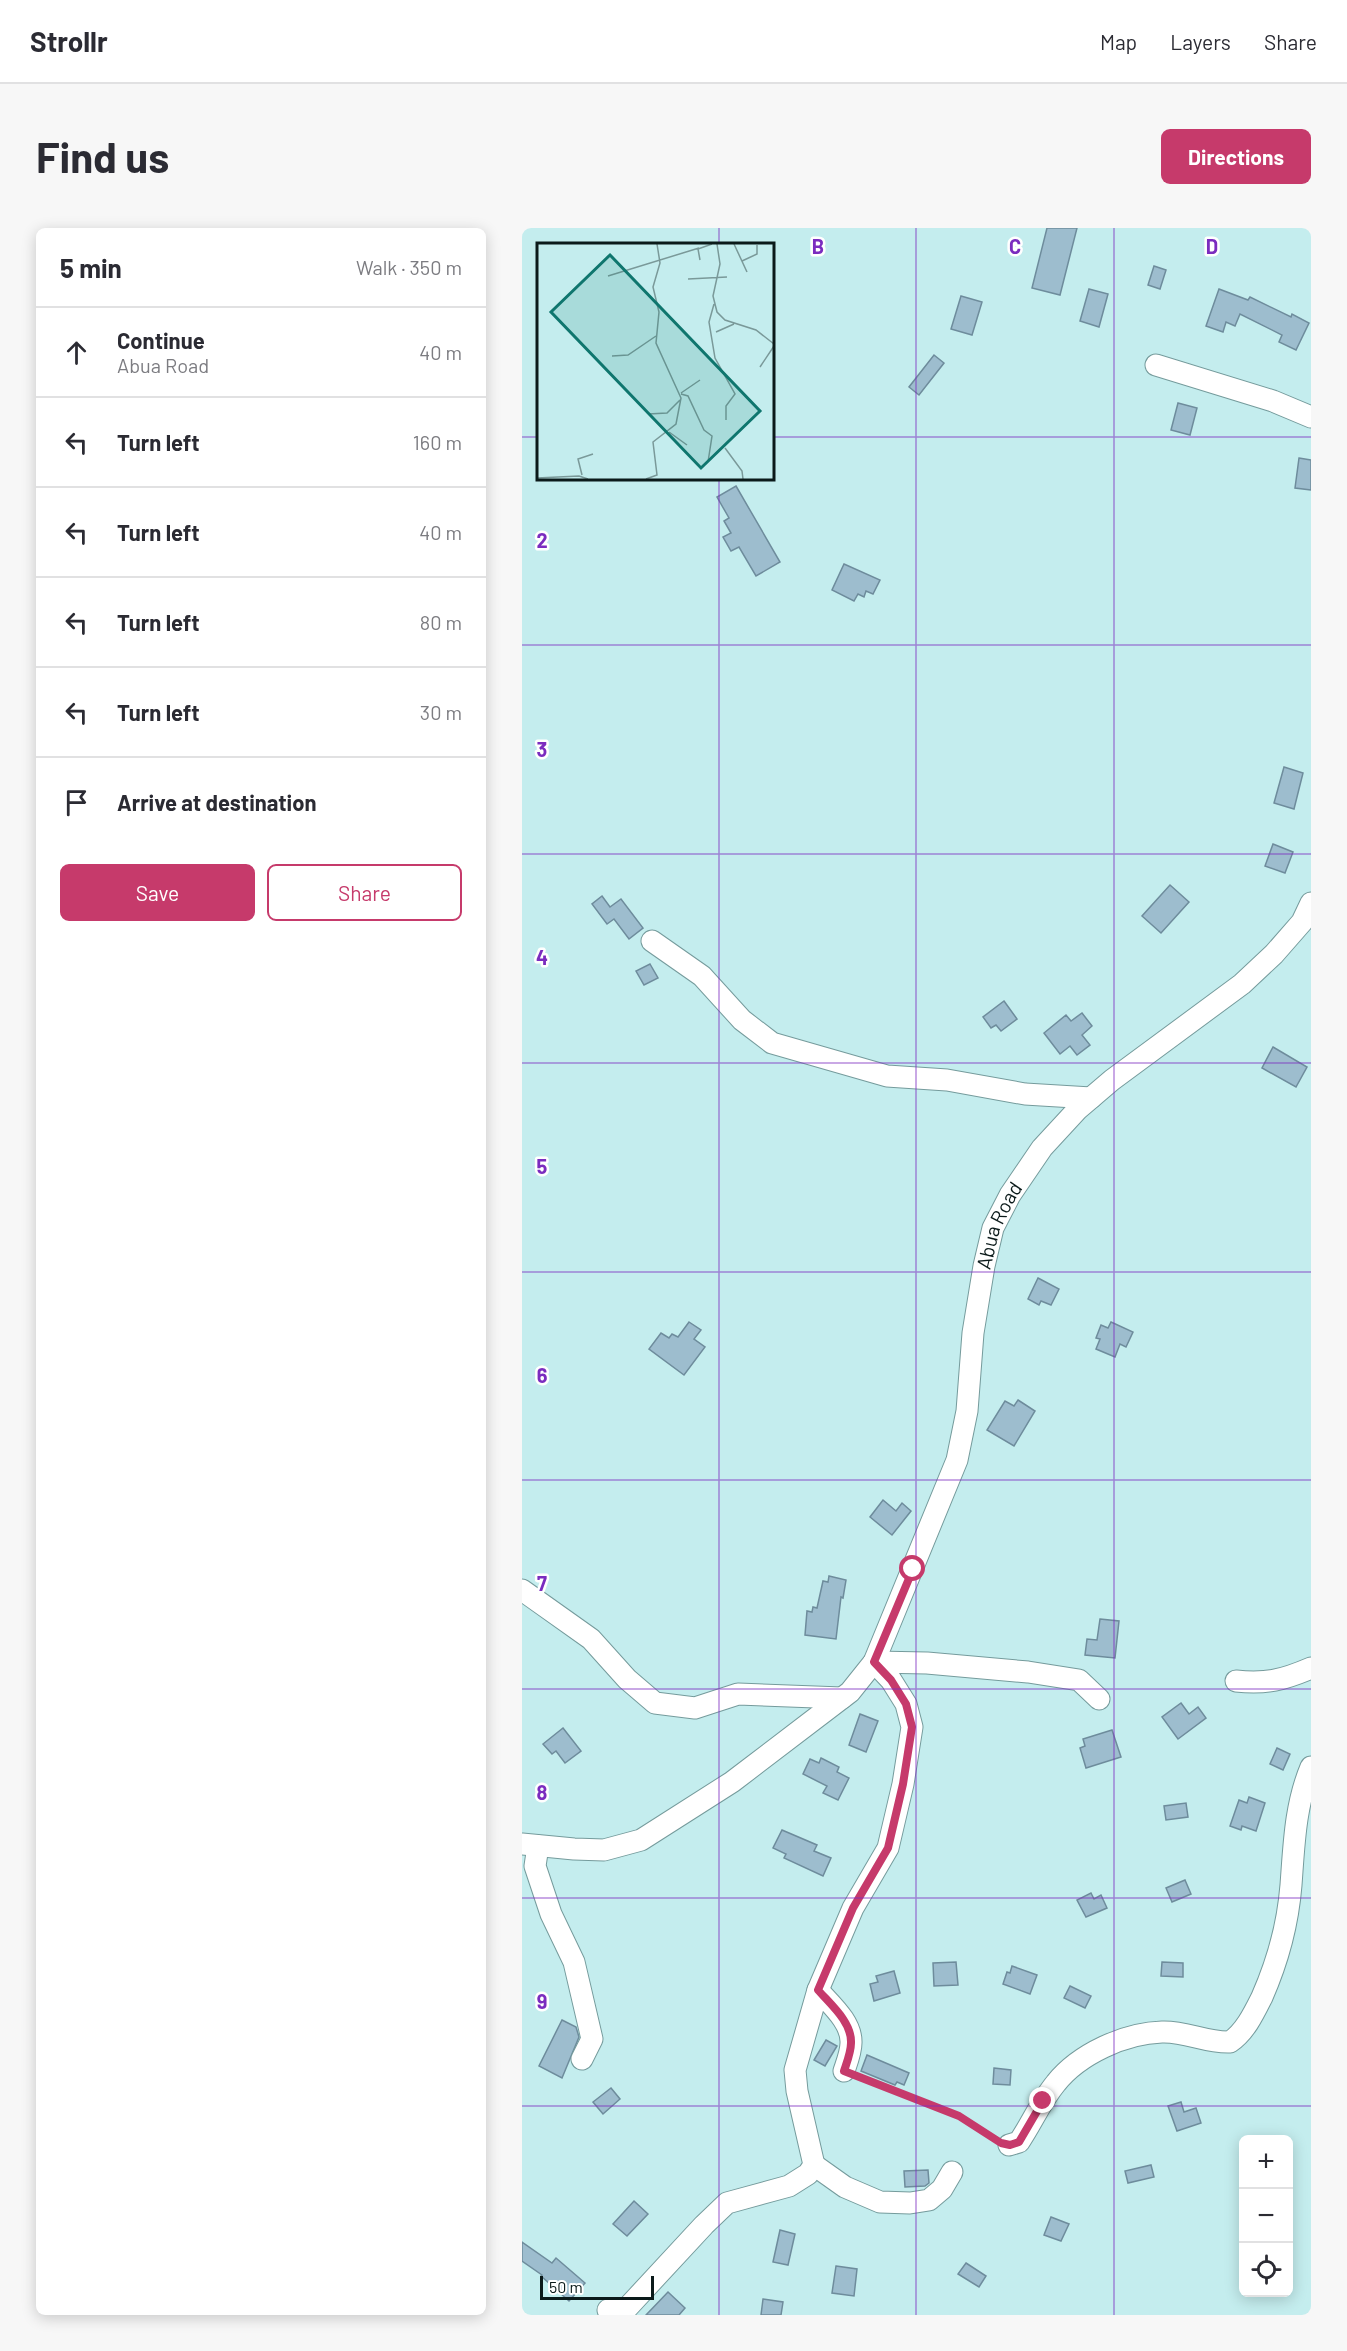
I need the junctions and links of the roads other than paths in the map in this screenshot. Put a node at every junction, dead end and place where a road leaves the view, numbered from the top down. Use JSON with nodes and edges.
{"nodes":[{"id":1,"x":1156,"y":365,"type":"dead end"},
{"id":2,"x":1311,"y":417,"type":"edge"},
{"id":3,"x":1311,"y":903,"type":"edge"},
{"id":4,"x":652,"y":941,"type":"dead end"},
{"id":5,"x":1091,"y":1098,"type":"junction"},
{"id":6,"x":522,"y":1590,"type":"edge"},
{"id":7,"x":874,"y":1662,"type":"junction"},
{"id":8,"x":1311,"y":1668,"type":"edge"},
{"id":9,"x":1236,"y":1681,"type":"dead end"},
{"id":10,"x":842,"y":1698,"type":"junction"},
{"id":11,"x":1099,"y":1699,"type":"dead end"},
{"id":12,"x":1311,"y":1767,"type":"edge"},
{"id":13,"x":530,"y":1845,"type":"edge"},
{"id":14,"x":818,"y":1990,"type":"junction"},
{"id":15,"x":582,"y":2059,"type":"dead end"},
{"id":16,"x":844,"y":2071,"type":"road end"},
{"id":17,"x":1010,"y":2145,"type":"road end"},
{"id":18,"x":814,"y":2165,"type":"junction"},
{"id":19,"x":952,"y":2172,"type":"dead end"},
{"id":20,"x":608,"y":2310,"type":"dead end"}],
"edges":[{"from":1,"to":2,"type":"street"},
{"from":3,"to":5,"type":"street","name":"Abua Road"},
{"from":4,"to":5,"type":"street"},
{"from":5,"to":7,"type":"street","name":"Abua Road"},
{"from":6,"to":10,"type":"street"},
{"from":7,"to":10,"type":"street","name":"Abua Road"},
{"from":7,"to":11,"type":"street"},
{"from":7,"to":14,"type":"street"},
{"from":8,"to":9,"type":"street"},
{"from":10,"to":13,"type":"street","name":"Abua Road"},
{"from":12,"to":17,"type":"street"},
{"from":13,"to":15,"type":"street"},
{"from":14,"to":16,"type":"street"},
{"from":14,"to":18,"type":"street"},
{"from":18,"to":19,"type":"street"},
{"from":18,"to":20,"type":"street"}]}
